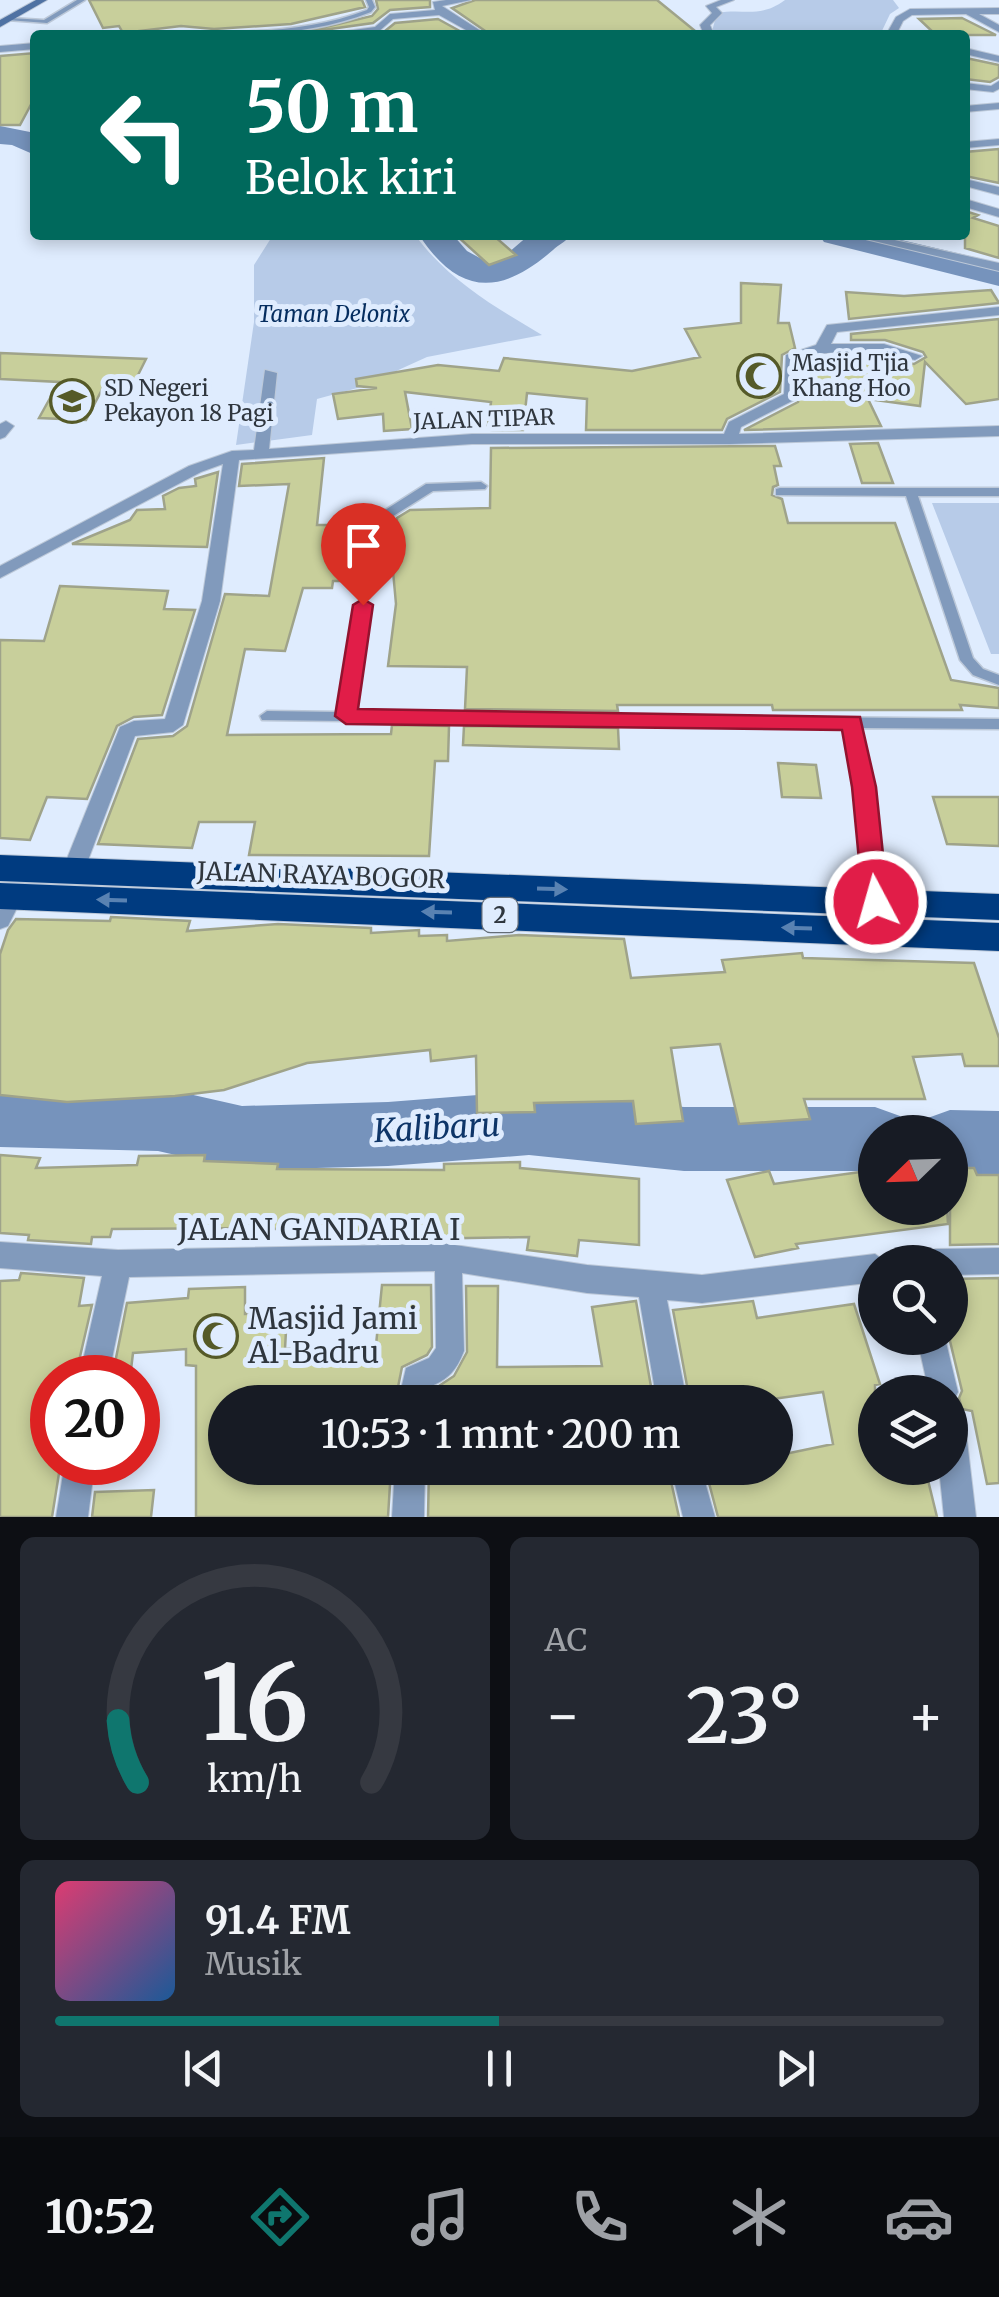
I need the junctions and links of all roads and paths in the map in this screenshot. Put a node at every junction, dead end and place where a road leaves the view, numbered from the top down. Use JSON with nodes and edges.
{"nodes":[{"id":1,"x":43,"y":0,"type":"edge"},
{"id":2,"x":82,"y":0,"type":"edge"},
{"id":3,"x":369,"y":0,"type":"edge"},
{"id":4,"x":463,"y":0,"type":"edge"},
{"id":5,"x":730,"y":0,"type":"edge"},
{"id":6,"x":900,"y":0,"type":"edge"},
{"id":7,"x":967,"y":11,"type":"junction"},
{"id":8,"x":999,"y":11,"type":"edge"},
{"id":9,"x":441,"y":12,"type":"junction"},
{"id":10,"x":910,"y":12,"type":"junction"},
{"id":11,"x":8,"y":21,"type":"edge"},
{"id":12,"x":46,"y":21,"type":"junction"},
{"id":13,"x":999,"y":29,"type":"edge"},
{"id":14,"x":45,"y":30,"type":"edge"},
{"id":15,"x":267,"y":30,"type":"edge"},
{"id":16,"x":381,"y":30,"type":"edge"},
{"id":17,"x":473,"y":30,"type":"edge"},
{"id":18,"x":707,"y":30,"type":"edge"},
{"id":19,"x":894,"y":30,"type":"edge"},
{"id":20,"x":30,"y":46,"type":"edge"},
{"id":21,"x":0,"y":49,"type":"edge"},
{"id":22,"x":970,"y":52,"type":"edge"},
{"id":23,"x":999,"y":60,"type":"edge"},
{"id":24,"x":999,"y":84,"type":"edge"},
{"id":25,"x":970,"y":86,"type":"edge"},
{"id":26,"x":999,"y":106,"type":"edge"},
{"id":27,"x":970,"y":109,"type":"edge"},
{"id":28,"x":999,"y":142,"type":"edge"},
{"id":29,"x":970,"y":145,"type":"edge"},
{"id":30,"x":983,"y":149,"type":"dead end"},
{"id":31,"x":970,"y":152,"type":"edge"},
{"id":32,"x":970,"y":183,"type":"edge"},
{"id":33,"x":999,"y":191,"type":"edge"},
{"id":34,"x":970,"y":204,"type":"edge"},
{"id":35,"x":999,"y":213,"type":"edge"},
{"id":36,"x":877,"y":240,"type":"edge"},
{"id":37,"x":999,"y":268,"type":"edge"},
{"id":38,"x":999,"y":311,"type":"edge"},
{"id":39,"x":822,"y":348,"type":"junction"},
{"id":40,"x":915,"y":356,"type":"dead end"},
{"id":41,"x":270,"y":373,"type":"dead end"},
{"id":42,"x":999,"y":431,"type":"edge"},
{"id":43,"x":730,"y":438,"type":"junction"},
{"id":44,"x":261,"y":452,"type":"junction"},
{"id":45,"x":232,"y":456,"type":"junction"},
{"id":46,"x":481,"y":486,"type":"dead end"},
{"id":47,"x":780,"y":492,"type":"dead end"},
{"id":48,"x":911,"y":492,"type":"junction"},
{"id":49,"x":999,"y":492,"type":"edge"},
{"id":50,"x":0,"y":572,"type":"edge"},
{"id":51,"x":999,"y":680,"type":"edge"},
{"id":52,"x":267,"y":716,"type":"dead end"},
{"id":53,"x":346,"y":716,"type":"junction"},
{"id":54,"x":852,"y":722,"type":"junction"},
{"id":55,"x":999,"y":724,"type":"edge"},
{"id":56,"x":74,"y":871,"type":"junction"},
{"id":57,"x":3,"y":895,"type":"edge"},
{"id":58,"x":358,"y":895,"type":"junction"},
{"id":59,"x":999,"y":908,"type":"edge"},
{"id":60,"x":878,"y":916,"type":"junction"},
{"id":61,"x":999,"y":937,"type":"edge"},
{"id":62,"x":0,"y":1255,"type":"edge"},
{"id":63,"x":448,"y":1257,"type":"junction"},
{"id":64,"x":968,"y":1261,"type":"edge"},
{"id":65,"x":999,"y":1261,"type":"edge"},
{"id":66,"x":118,"y":1264,"type":"junction"},
{"id":67,"x":858,"y":1270,"type":"edge"},
{"id":68,"x":651,"y":1287,"type":"junction"},
{"id":69,"x":99,"y":1355,"type":"edge"},
{"id":70,"x":415,"y":1385,"type":"edge"},
{"id":71,"x":669,"y":1385,"type":"edge"},
{"id":72,"x":77,"y":1485,"type":"edge"},
{"id":73,"x":409,"y":1485,"type":"edge"},
{"id":74,"x":690,"y":1485,"type":"edge"},
{"id":75,"x":957,"y":1485,"type":"edge"},
{"id":76,"x":72,"y":1517,"type":"edge"},
{"id":77,"x":408,"y":1517,"type":"edge"},
{"id":78,"x":698,"y":1517,"type":"edge"},
{"id":79,"x":960,"y":1517,"type":"edge"}],
"edges":[{"from":1,"to":11,"type":"street"},
{"from":2,"to":12,"type":"lane"},
{"from":3,"to":15,"type":"lane"},
{"from":4,"to":9,"type":"street"},
{"from":5,"to":18,"type":"street"},
{"from":6,"to":10,"type":"street"},
{"from":7,"to":8,"type":"street"},
{"from":7,"to":10,"type":"street"},
{"from":7,"to":13,"type":"street"},
{"from":9,"to":16,"type":"street"},
{"from":9,"to":17,"type":"street"},
{"from":10,"to":19,"type":"street"},
{"from":11,"to":12,"type":"lane"},
{"from":12,"to":14,"type":"lane"},
{"from":20,"to":21,"type":"street"},
{"from":22,"to":23,"type":"street"},
{"from":24,"to":25,"type":"street"},
{"from":26,"to":27,"type":"street"},
{"from":28,"to":29,"type":"street"},
{"from":30,"to":31,"type":"street"},
{"from":32,"to":33,"type":"street"},
{"from":34,"to":35,"type":"street"},
{"from":36,"to":37,"type":"street"},
{"from":38,"to":39,"type":"street"},
{"from":39,"to":40,"type":"street"},
{"from":39,"to":43,"type":"street"},
{"from":41,"to":44,"type":"street"},
{"from":42,"to":43,"type":"street","name":"JALAN TIPAR"},
{"from":43,"to":44,"type":"street","name":"JALAN TIPAR"},
{"from":44,"to":45,"type":"street","name":"JALAN TIPAR"},
{"from":45,"to":50,"type":"street","name":"JALAN TIPAR"},
{"from":45,"to":56,"type":"street"},
{"from":46,"to":53,"type":"lane"},
{"from":47,"to":48,"type":"lane"},
{"from":48,"to":49,"type":"lane"},
{"from":48,"to":51,"type":"lane"},
{"from":52,"to":53,"type":"lane"},
{"from":53,"to":54,"type":"lane"},
{"from":54,"to":55,"type":"lane"},
{"from":54,"to":60,"type":"lane"},
{"from":56,"to":57,"type":"highway","name":"JALAN RAYA BOGOR","number":"2"},
{"from":56,"to":58,"type":"highway","name":"JALAN RAYA BOGOR","number":"2"},
{"from":58,"to":57,"type":"highway","name":"JALAN RAYA BOGOR","number":"2","one_way":true},
{"from":58,"to":60,"type":"highway","name":"JALAN RAYA BOGOR","number":"2"},
{"from":59,"to":60,"type":"highway","name":"JALAN RAYA BOGOR","number":"2"},
{"from":60,"to":61,"type":"highway","name":"JALAN RAYA BOGOR","number":"2"},
{"from":62,"to":66,"type":"street","name":"JALAN GANDARIA I"},
{"from":63,"to":66,"type":"street","name":"JALAN GANDARIA I"},
{"from":63,"to":68,"type":"street","name":"JALAN GANDARIA I"},
{"from":63,"to":70,"type":"street"},
{"from":64,"to":65,"type":"street"},
{"from":66,"to":69,"type":"street"},
{"from":67,"to":68,"type":"street","name":"JALAN GANDARIA I"},
{"from":68,"to":71,"type":"street"},
{"from":72,"to":76,"type":"street"},
{"from":73,"to":77,"type":"street"},
{"from":74,"to":78,"type":"street"},
{"from":75,"to":79,"type":"street"}]}
